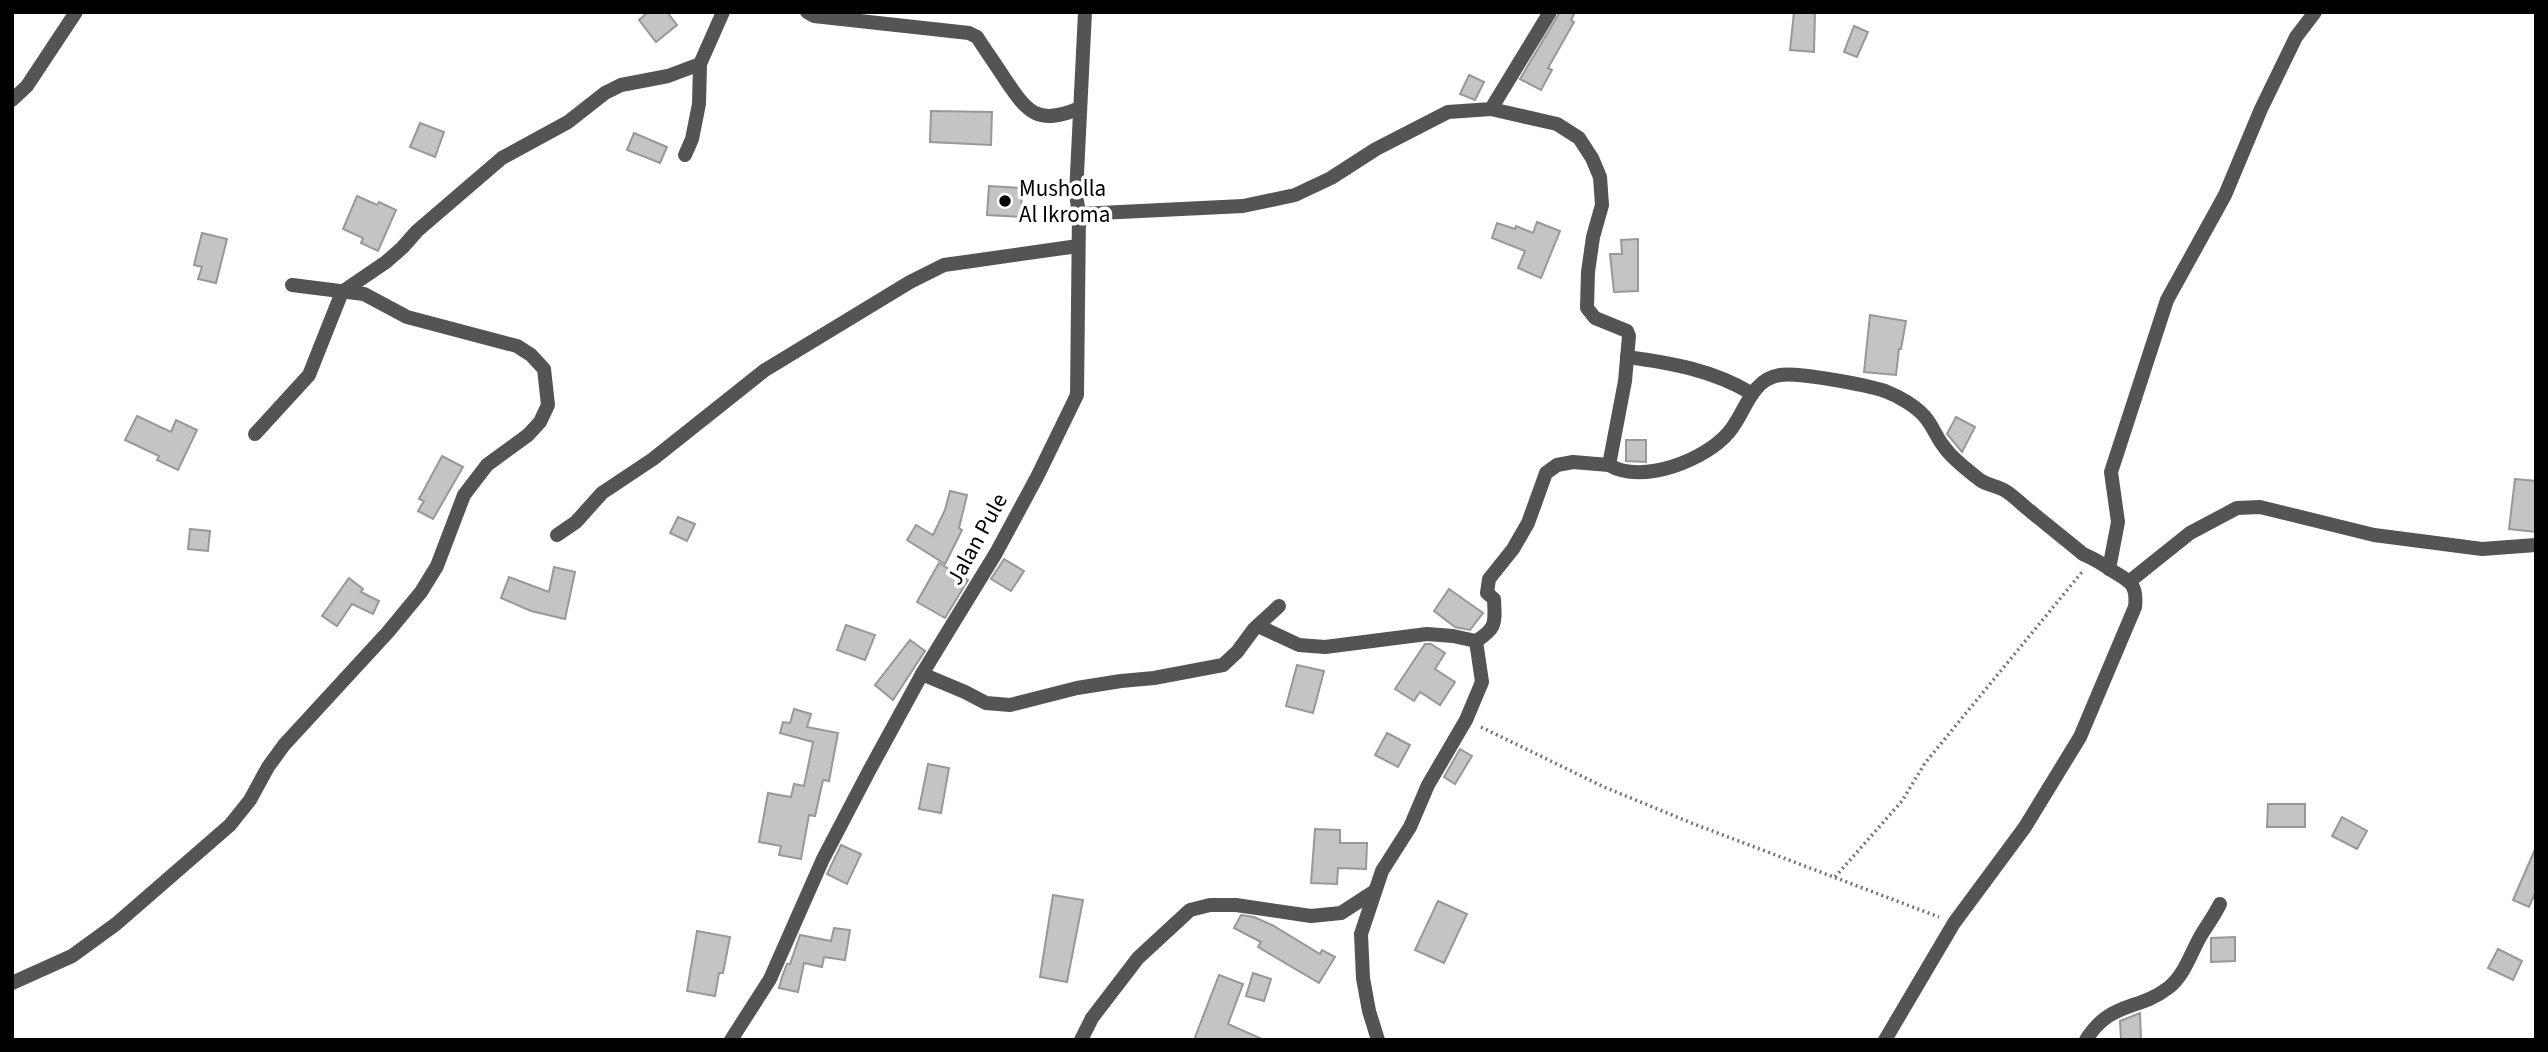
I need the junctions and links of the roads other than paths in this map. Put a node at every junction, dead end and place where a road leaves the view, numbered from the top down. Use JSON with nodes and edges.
{"nodes":[{"id":1,"x":76,"y":12,"type":"edge"},
{"id":2,"x":723,"y":12,"type":"edge"},
{"id":3,"x":807,"y":12,"type":"edge"},
{"id":4,"x":1085,"y":12,"type":"edge"},
{"id":5,"x":1550,"y":12,"type":"edge"},
{"id":6,"x":2315,"y":12,"type":"edge"},
{"id":7,"x":700,"y":64,"type":"junction"},
{"id":8,"x":12,"y":100,"type":"edge"},
{"id":9,"x":1080,"y":108,"type":"junction"},
{"id":10,"x":1490,"y":109,"type":"junction"},
{"id":11,"x":685,"y":155,"type":"dead end"},
{"id":12,"x":1079,"y":214,"type":"junction"},
{"id":13,"x":1079,"y":246,"type":"junction"},
{"id":14,"x":292,"y":285,"type":"dead end"},
{"id":15,"x":342,"y":292,"type":"junction"},
{"id":16,"x":1627,"y":357,"type":"junction"},
{"id":17,"x":1751,"y":393,"type":"junction"},
{"id":18,"x":255,"y":434,"type":"dead end"},
{"id":19,"x":1609,"y":465,"type":"junction"},
{"id":20,"x":557,"y":536,"type":"dead end"},
{"id":21,"x":2536,"y":545,"type":"edge"},
{"id":22,"x":2109,"y":569,"type":"junction"},
{"id":23,"x":2130,"y":581,"type":"junction"},
{"id":24,"x":1279,"y":606,"type":"dead end"},
{"id":25,"x":1258,"y":625,"type":"junction"},
{"id":26,"x":1476,"y":641,"type":"junction"},
{"id":27,"x":922,"y":674,"type":"junction"},
{"id":28,"x":1375,"y":891,"type":"junction"},
{"id":29,"x":2220,"y":904,"type":"dead end"},
{"id":30,"x":12,"y":983,"type":"edge"},
{"id":31,"x":731,"y":1040,"type":"edge"},
{"id":32,"x":1081,"y":1040,"type":"edge"},
{"id":33,"x":1378,"y":1040,"type":"edge"},
{"id":34,"x":1885,"y":1040,"type":"edge"},
{"id":35,"x":2086,"y":1040,"type":"edge"}],
"edges":[{"from":1,"to":8,"type":"street"},
{"from":2,"to":7,"type":"street"},
{"from":3,"to":9,"type":"street"},
{"from":4,"to":9,"type":"street","name":"Jalan Pule"},
{"from":5,"to":10,"type":"street"},
{"from":6,"to":22,"type":"street"},
{"from":7,"to":11,"type":"street"},
{"from":7,"to":15,"type":"street"},
{"from":9,"to":12,"type":"street","name":"Jalan Pule"},
{"from":10,"to":12,"type":"street"},
{"from":10,"to":16,"type":"street"},
{"from":12,"to":13,"type":"street","name":"Jalan Pule"},
{"from":13,"to":20,"type":"street"},
{"from":13,"to":27,"type":"street","name":"Jalan Pule"},
{"from":14,"to":15,"type":"street"},
{"from":15,"to":18,"type":"street"},
{"from":15,"to":30,"type":"street"},
{"from":16,"to":17,"type":"street"},
{"from":16,"to":19,"type":"street"},
{"from":17,"to":19,"type":"street"},
{"from":17,"to":22,"type":"street"},
{"from":19,"to":26,"type":"street"},
{"from":21,"to":23,"type":"street"},
{"from":22,"to":23,"type":"street"},
{"from":23,"to":34,"type":"street"},
{"from":24,"to":25,"type":"street"},
{"from":25,"to":26,"type":"street"},
{"from":25,"to":27,"type":"street"},
{"from":26,"to":28,"type":"street"},
{"from":27,"to":31,"type":"street","name":"Jalan Pule"},
{"from":28,"to":32,"type":"street"},
{"from":28,"to":33,"type":"street"},
{"from":29,"to":35,"type":"street"}]}
